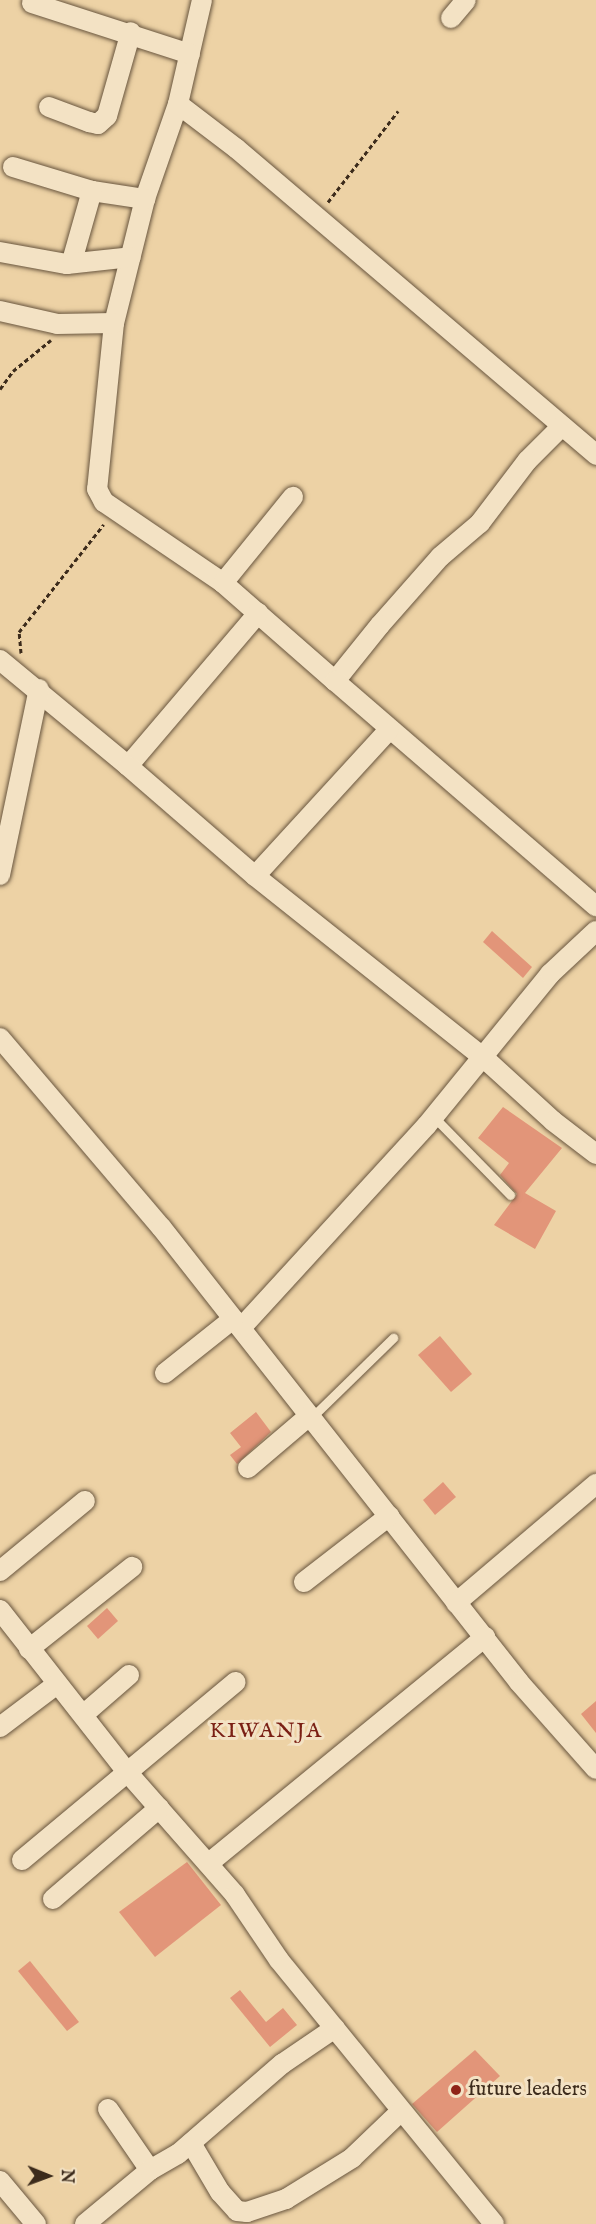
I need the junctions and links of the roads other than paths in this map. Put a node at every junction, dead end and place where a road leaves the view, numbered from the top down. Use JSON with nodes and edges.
{"nodes":[{"id":1,"x":202,"y":0,"type":"edge"},
{"id":2,"x":466,"y":0,"type":"edge"},
{"id":3,"x":32,"y":3,"type":"dead end"},
{"id":4,"x":451,"y":18,"type":"dead end"},
{"id":5,"x":131,"y":32,"type":"junction"},
{"id":6,"x":190,"y":54,"type":"junction"},
{"id":7,"x":178,"y":104,"type":"junction"},
{"id":8,"x":49,"y":107,"type":"dead end"},
{"id":9,"x":13,"y":167,"type":"dead end"},
{"id":10,"x":92,"y":191,"type":"junction"},
{"id":11,"x":146,"y":199,"type":"junction"},
{"id":12,"x":0,"y":252,"type":"edge"},
{"id":13,"x":130,"y":257,"type":"junction"},
{"id":14,"x":67,"y":264,"type":"junction"},
{"id":15,"x":0,"y":312,"type":"edge"},
{"id":16,"x":114,"y":323,"type":"junction"},
{"id":17,"x":562,"y":426,"type":"junction"},
{"id":18,"x":596,"y":454,"type":"edge"},
{"id":19,"x":293,"y":497,"type":"dead end"},
{"id":20,"x":223,"y":583,"type":"junction"},
{"id":21,"x":258,"y":613,"type":"junction"},
{"id":22,"x":0,"y":660,"type":"edge"},
{"id":23,"x":335,"y":681,"type":"junction"},
{"id":24,"x":39,"y":689,"type":"junction"},
{"id":25,"x":389,"y":729,"type":"junction"},
{"id":26,"x":128,"y":766,"type":"junction"},
{"id":27,"x":0,"y":875,"type":"edge"},
{"id":28,"x":255,"y":876,"type":"junction"},
{"id":29,"x":596,"y":906,"type":"edge"},
{"id":30,"x":596,"y":931,"type":"edge"},
{"id":31,"x":0,"y":1038,"type":"edge"},
{"id":32,"x":484,"y":1058,"type":"junction"},
{"id":33,"x":434,"y":1118,"type":"junction"},
{"id":34,"x":596,"y":1154,"type":"edge"},
{"id":35,"x":510,"y":1195,"type":"dead end"},
{"id":36,"x":237,"y":1324,"type":"junction"},
{"id":37,"x":393,"y":1338,"type":"dead end"},
{"id":38,"x":165,"y":1373,"type":"dead end"},
{"id":39,"x":310,"y":1417,"type":"junction"},
{"id":40,"x":248,"y":1468,"type":"dead end"},
{"id":41,"x":596,"y":1484,"type":"edge"},
{"id":42,"x":85,"y":1501,"type":"dead end"},
{"id":43,"x":389,"y":1516,"type":"junction"},
{"id":44,"x":132,"y":1567,"type":"dead end"},
{"id":45,"x":0,"y":1571,"type":"edge"},
{"id":46,"x":304,"y":1582,"type":"dead end"},
{"id":47,"x":456,"y":1603,"type":"junction"},
{"id":48,"x":0,"y":1610,"type":"edge"},
{"id":49,"x":485,"y":1637,"type":"junction"},
{"id":50,"x":29,"y":1649,"type":"junction"},
{"id":51,"x":129,"y":1675,"type":"dead end"},
{"id":52,"x":236,"y":1682,"type":"dead end"},
{"id":53,"x":57,"y":1684,"type":"junction"},
{"id":54,"x":83,"y":1715,"type":"junction"},
{"id":55,"x":0,"y":1727,"type":"edge"},
{"id":56,"x":596,"y":1769,"type":"edge"},
{"id":57,"x":128,"y":1773,"type":"junction"},
{"id":58,"x":159,"y":1808,"type":"junction"},
{"id":59,"x":22,"y":1860,"type":"dead end"},
{"id":60,"x":209,"y":1863,"type":"junction"},
{"id":61,"x":52,"y":1899,"type":"dead end"},
{"id":62,"x":334,"y":2028,"type":"junction"},
{"id":63,"x":108,"y":2109,"type":"dead end"},
{"id":64,"x":400,"y":2111,"type":"junction"},
{"id":65,"x":191,"y":2143,"type":"junction"},
{"id":66,"x":150,"y":2170,"type":"junction"},
{"id":67,"x":0,"y":2181,"type":"edge"},
{"id":68,"x":36,"y":2224,"type":"edge"},
{"id":69,"x":85,"y":2224,"type":"edge"},
{"id":70,"x":494,"y":2224,"type":"edge"}],
"edges":[{"from":1,"to":6,"type":"street"},
{"from":2,"to":4,"type":"street"},
{"from":3,"to":5,"type":"street"},
{"from":5,"to":6,"type":"street"},
{"from":5,"to":8,"type":"street"},
{"from":6,"to":7,"type":"street"},
{"from":7,"to":11,"type":"street"},
{"from":7,"to":17,"type":"street"},
{"from":9,"to":10,"type":"street"},
{"from":10,"to":11,"type":"street"},
{"from":10,"to":14,"type":"street"},
{"from":11,"to":13,"type":"street"},
{"from":12,"to":14,"type":"street"},
{"from":13,"to":14,"type":"street"},
{"from":13,"to":16,"type":"street"},
{"from":15,"to":16,"type":"street"},
{"from":16,"to":20,"type":"street"},
{"from":17,"to":18,"type":"street"},
{"from":17,"to":23,"type":"street"},
{"from":19,"to":20,"type":"street"},
{"from":20,"to":21,"type":"street"},
{"from":21,"to":23,"type":"street"},
{"from":21,"to":26,"type":"street"},
{"from":22,"to":24,"type":"street"},
{"from":23,"to":25,"type":"street"},
{"from":24,"to":26,"type":"street"},
{"from":24,"to":27,"type":"street"},
{"from":25,"to":28,"type":"street"},
{"from":25,"to":29,"type":"street"},
{"from":26,"to":28,"type":"street"},
{"from":28,"to":32,"type":"street"},
{"from":30,"to":32,"type":"street"},
{"from":31,"to":36,"type":"street"},
{"from":32,"to":33,"type":"street"},
{"from":32,"to":34,"type":"street"},
{"from":33,"to":35,"type":"lane"},
{"from":33,"to":36,"type":"street"},
{"from":36,"to":38,"type":"street"},
{"from":36,"to":39,"type":"street"},
{"from":37,"to":39,"type":"lane"},
{"from":39,"to":40,"type":"street"},
{"from":39,"to":43,"type":"street"},
{"from":41,"to":47,"type":"street"},
{"from":42,"to":45,"type":"street"},
{"from":43,"to":46,"type":"street"},
{"from":43,"to":47,"type":"street"},
{"from":44,"to":50,"type":"street"},
{"from":47,"to":49,"type":"street"},
{"from":48,"to":50,"type":"street"},
{"from":49,"to":56,"type":"street"},
{"from":49,"to":60,"type":"street"},
{"from":50,"to":53,"type":"street"},
{"from":51,"to":54,"type":"street"},
{"from":52,"to":57,"type":"street"},
{"from":53,"to":54,"type":"street"},
{"from":53,"to":55,"type":"street"},
{"from":54,"to":57,"type":"street"},
{"from":57,"to":58,"type":"street"},
{"from":57,"to":59,"type":"street"},
{"from":58,"to":60,"type":"street"},
{"from":58,"to":61,"type":"street"},
{"from":60,"to":62,"type":"street"},
{"from":62,"to":64,"type":"street"},
{"from":62,"to":65,"type":"street"},
{"from":63,"to":66,"type":"street"},
{"from":64,"to":65,"type":"street"},
{"from":64,"to":70,"type":"street"},
{"from":65,"to":66,"type":"street"},
{"from":66,"to":69,"type":"street"},
{"from":67,"to":68,"type":"street"}]}
